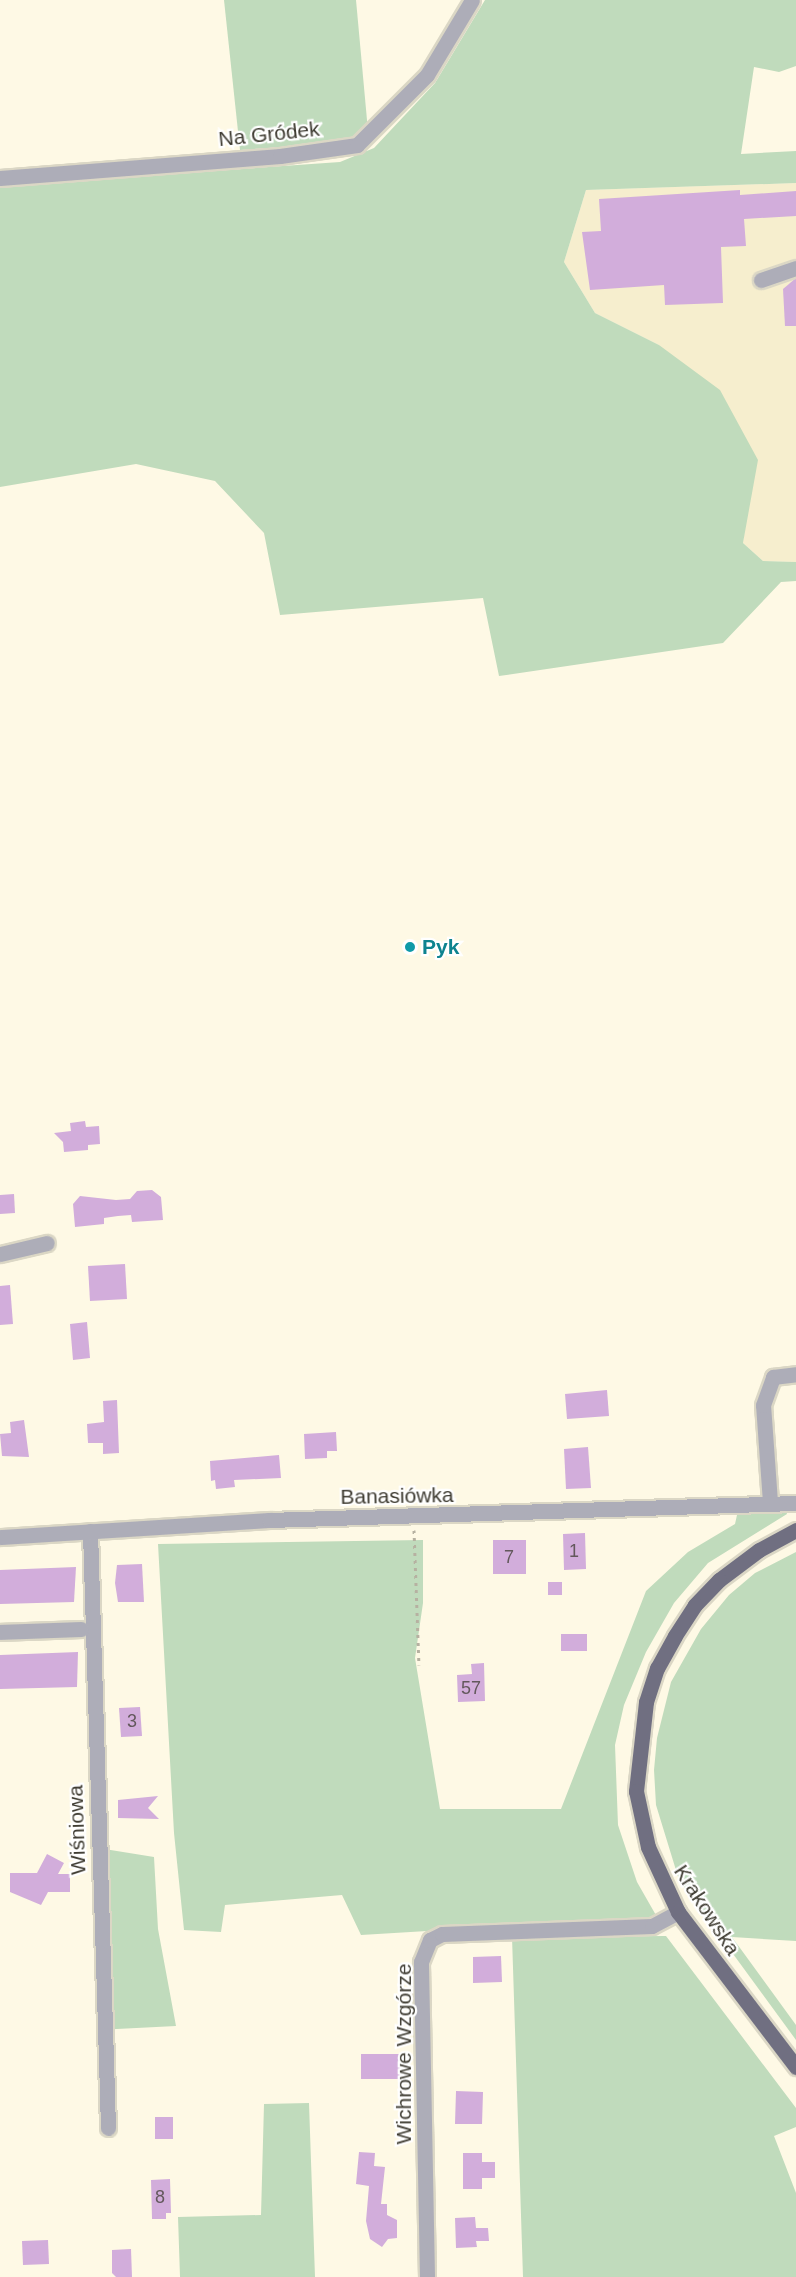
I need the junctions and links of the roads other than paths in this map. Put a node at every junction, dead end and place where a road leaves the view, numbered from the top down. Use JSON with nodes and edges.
{"nodes":[{"id":1,"x":472,"y":0,"type":"edge"},
{"id":2,"x":0,"y":178,"type":"edge"},
{"id":3,"x":796,"y":268,"type":"edge"},
{"id":4,"x":761,"y":280,"type":"dead end"},
{"id":5,"x":46,"y":1243,"type":"dead end"},
{"id":6,"x":0,"y":1254,"type":"edge"},
{"id":7,"x":796,"y":1374,"type":"edge"},
{"id":8,"x":770,"y":1502,"type":"junction"},
{"id":9,"x":796,"y":1503,"type":"edge"},
{"id":10,"x":796,"y":1530,"type":"edge"},
{"id":11,"x":90,"y":1531,"type":"junction"},
{"id":12,"x":0,"y":1538,"type":"edge"},
{"id":13,"x":81,"y":1629,"type":"dead end"},
{"id":14,"x":0,"y":1632,"type":"edge"},
{"id":15,"x":678,"y":1912,"type":"junction"},
{"id":16,"x":796,"y":2067,"type":"edge"},
{"id":17,"x":108,"y":2128,"type":"dead end"},
{"id":18,"x":427,"y":2277,"type":"edge"}],
"edges":[{"from":1,"to":2,"type":"street","name":"Na Gródek"},
{"from":3,"to":4,"type":"street"},
{"from":5,"to":6,"type":"street"},
{"from":7,"to":8,"type":"street"},
{"from":8,"to":9,"type":"street","name":"Banasiówka"},
{"from":8,"to":11,"type":"street","name":"Banasiówka"},
{"from":10,"to":15,"type":"main road","name":"Krakowska"},
{"from":11,"to":12,"type":"street","name":"Banasiówka"},
{"from":11,"to":17,"type":"street","name":"Wiśniowa"},
{"from":13,"to":14,"type":"street"},
{"from":15,"to":16,"type":"main road","name":"Krakowska"},
{"from":15,"to":18,"type":"street","name":"Wichrowe Wzgórze"}]}
